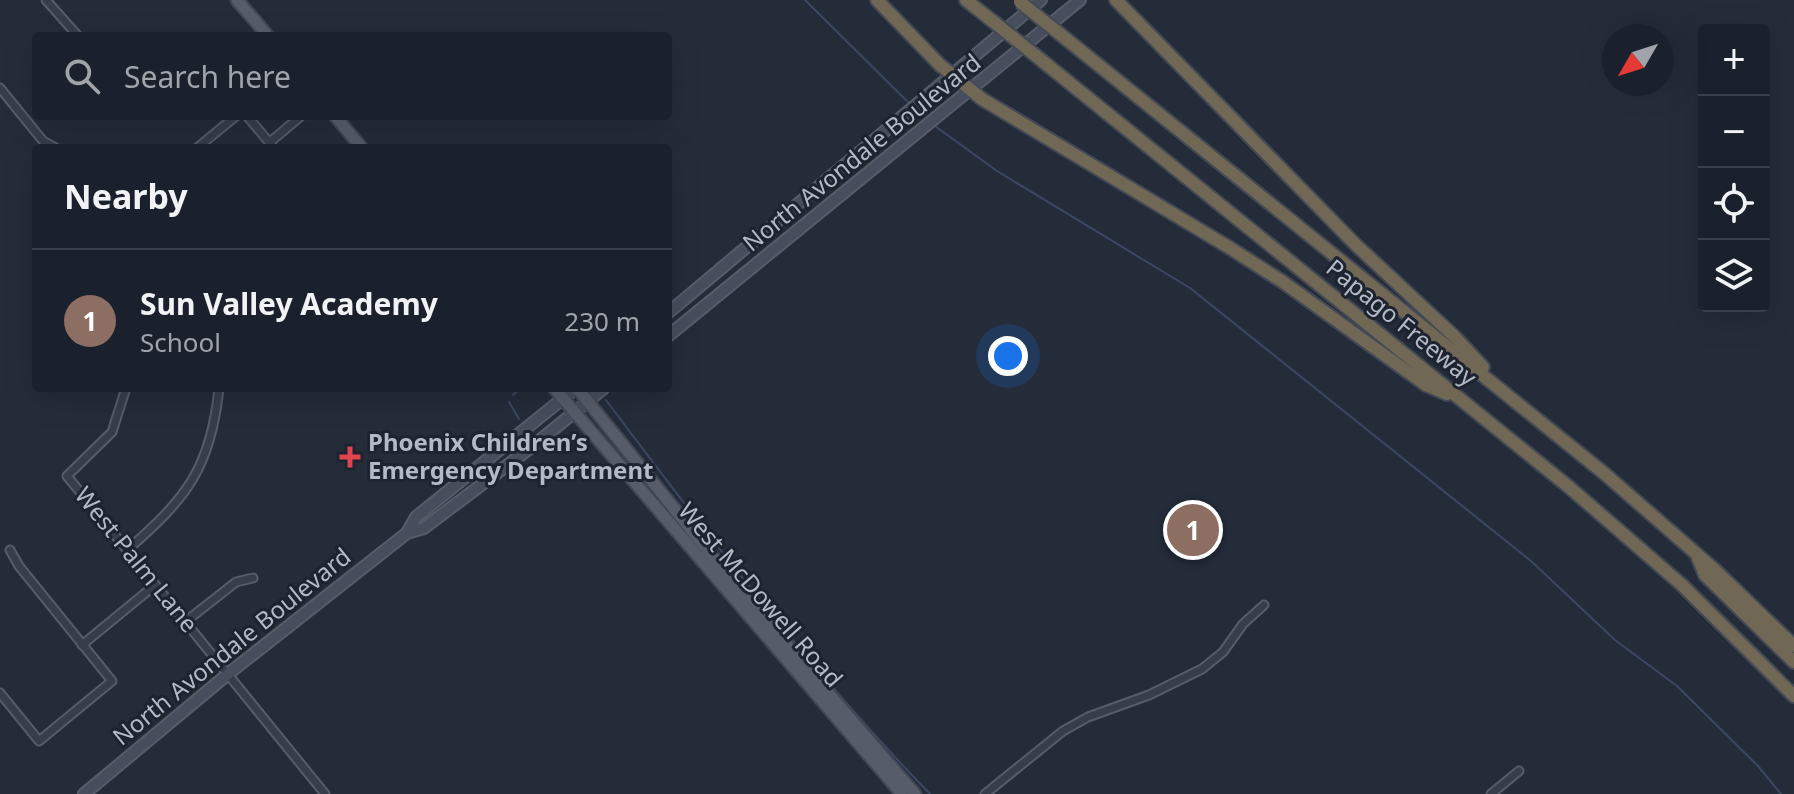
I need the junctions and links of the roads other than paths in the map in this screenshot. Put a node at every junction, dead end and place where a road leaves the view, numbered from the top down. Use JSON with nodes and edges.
{"nodes":[{"id":1,"x":46,"y":0,"type":"edge"},
{"id":2,"x":237,"y":0,"type":"edge"},
{"id":3,"x":877,"y":0,"type":"edge"},
{"id":4,"x":966,"y":0,"type":"edge"},
{"id":5,"x":1041,"y":0,"type":"edge"},
{"id":6,"x":1080,"y":0,"type":"edge"},
{"id":7,"x":1116,"y":0,"type":"edge"},
{"id":8,"x":1019,"y":1,"type":"edge"},
{"id":9,"x":74,"y":32,"type":"edge"},
{"id":10,"x":265,"y":32,"type":"edge"},
{"id":11,"x":951,"y":74,"type":"junction"},
{"id":12,"x":0,"y":88,"type":"edge"},
{"id":13,"x":970,"y":91,"type":"junction"},
{"id":14,"x":231,"y":120,"type":"edge"},
{"id":15,"x":250,"y":120,"type":"edge"},
{"id":16,"x":297,"y":120,"type":"edge"},
{"id":17,"x":338,"y":120,"type":"edge"},
{"id":18,"x":49,"y":144,"type":"edge"},
{"id":19,"x":202,"y":144,"type":"edge"},
{"id":20,"x":271,"y":144,"type":"edge"},
{"id":21,"x":273,"y":144,"type":"edge"},
{"id":22,"x":359,"y":144,"type":"edge"},
{"id":23,"x":740,"y":252,"type":"junction"},
{"id":24,"x":752,"y":268,"type":"junction"},
{"id":25,"x":672,"y":310,"type":"edge"},
{"id":26,"x":672,"y":333,"type":"edge"},
{"id":27,"x":125,"y":392,"type":"edge"},
{"id":28,"x":219,"y":392,"type":"edge"},
{"id":29,"x":558,"y":392,"type":"edge"},
{"id":30,"x":571,"y":392,"type":"edge"},
{"id":31,"x":580,"y":392,"type":"edge"},
{"id":32,"x":599,"y":392,"type":"edge"},
{"id":33,"x":1509,"y":396,"type":"junction"},
{"id":34,"x":563,"y":398,"type":"junction"},
{"id":35,"x":588,"y":401,"type":"junction"},
{"id":36,"x":1464,"y":402,"type":"junction"},
{"id":37,"x":574,"y":412,"type":"junction"},
{"id":38,"x":407,"y":533,"type":"junction"},
{"id":39,"x":10,"y":550,"type":"dead end"},
{"id":40,"x":127,"y":550,"type":"junction"},
{"id":41,"x":1695,"y":552,"type":"junction"},
{"id":42,"x":253,"y":578,"type":"dead end"},
{"id":43,"x":155,"y":585,"type":"junction"},
{"id":44,"x":1264,"y":605,"type":"dead end"},
{"id":45,"x":185,"y":622,"type":"junction"},
{"id":46,"x":82,"y":645,"type":"junction"},
{"id":47,"x":1794,"y":646,"type":"edge"},
{"id":48,"x":1794,"y":662,"type":"edge"},
{"id":49,"x":228,"y":674,"type":"junction"},
{"id":50,"x":0,"y":693,"type":"edge"},
{"id":51,"x":1794,"y":696,"type":"edge"},
{"id":52,"x":1519,"y":771,"type":"dead end"},
{"id":53,"x":84,"y":794,"type":"edge"},
{"id":54,"x":325,"y":794,"type":"edge"},
{"id":55,"x":902,"y":794,"type":"edge"},
{"id":56,"x":915,"y":794,"type":"edge"},
{"id":57,"x":985,"y":794,"type":"edge"},
{"id":58,"x":1491,"y":794,"type":"edge"}],
"edges":[{"from":1,"to":9,"type":"street"},
{"from":2,"to":10,"type":"main road"},
{"from":3,"to":11,"type":"highway"},
{"from":4,"to":36,"type":"highway","name":"Papago Freeway","bridge":true},
{"from":5,"to":11,"type":"main road","name":"North Avondale Boulevard"},
{"from":6,"to":13,"type":"main road","name":"North Avondale Boulevard"},
{"from":7,"to":33,"type":"highway"},
{"from":8,"to":33,"type":"highway","name":"Papago Freeway","bridge":true},
{"from":11,"to":13,"type":"highway"},
{"from":11,"to":23,"type":"main road","name":"North Avondale Boulevard"},
{"from":12,"to":18,"type":"street"},
{"from":13,"to":24,"type":"main road","name":"North Avondale Boulevard"},
{"from":13,"to":36,"type":"highway"},
{"from":14,"to":19,"type":"street"},
{"from":15,"to":20,"type":"street"},
{"from":16,"to":21,"type":"street"},
{"from":17,"to":22,"type":"main road"},
{"from":23,"to":24,"type":"main road"},
{"from":23,"to":25,"type":"main road","name":"North Avondale Boulevard"},
{"from":24,"to":26,"type":"main road","name":"North Avondale Boulevard"},
{"from":27,"to":40,"type":"street","name":"West Palm Lane"},
{"from":28,"to":40,"type":"street"},
{"from":29,"to":34,"type":"main road","name":"West McDowell Road"},
{"from":30,"to":34,"type":"main road","name":"North Avondale Boulevard"},
{"from":31,"to":35,"type":"main road","name":"West McDowell Road"},
{"from":32,"to":35,"type":"main road","name":"North Avondale Boulevard"},
{"from":33,"to":41,"type":"highway","name":"Papago Freeway"},
{"from":34,"to":37,"type":"main road","name":"West McDowell Road"},
{"from":34,"to":38,"type":"main road","name":"North Avondale Boulevard"},
{"from":35,"to":37,"type":"main road","name":"North Avondale Boulevard"},
{"from":35,"to":56,"type":"main road","name":"West McDowell Road"},
{"from":36,"to":51,"type":"highway","name":"Papago Freeway"},
{"from":37,"to":38,"type":"main road","name":"North Avondale Boulevard"},
{"from":37,"to":55,"type":"main road","name":"West McDowell Road"},
{"from":38,"to":49,"type":"main road","name":"North Avondale Boulevard"},
{"from":39,"to":46,"type":"street"},
{"from":40,"to":43,"type":"street","name":"West Palm Lane"},
{"from":41,"to":47,"type":"highway","name":"Papago Freeway"},
{"from":41,"to":48,"type":"highway"},
{"from":42,"to":45,"type":"street"},
{"from":43,"to":45,"type":"street","name":"West Palm Lane"},
{"from":43,"to":46,"type":"street"},
{"from":44,"to":57,"type":"street"},
{"from":45,"to":49,"type":"street","name":"West Palm Lane"},
{"from":46,"to":50,"type":"street"},
{"from":49,"to":53,"type":"main road","name":"North Avondale Boulevard"},
{"from":49,"to":54,"type":"street","name":"West Palm Lane"},
{"from":52,"to":58,"type":"street"}]}
